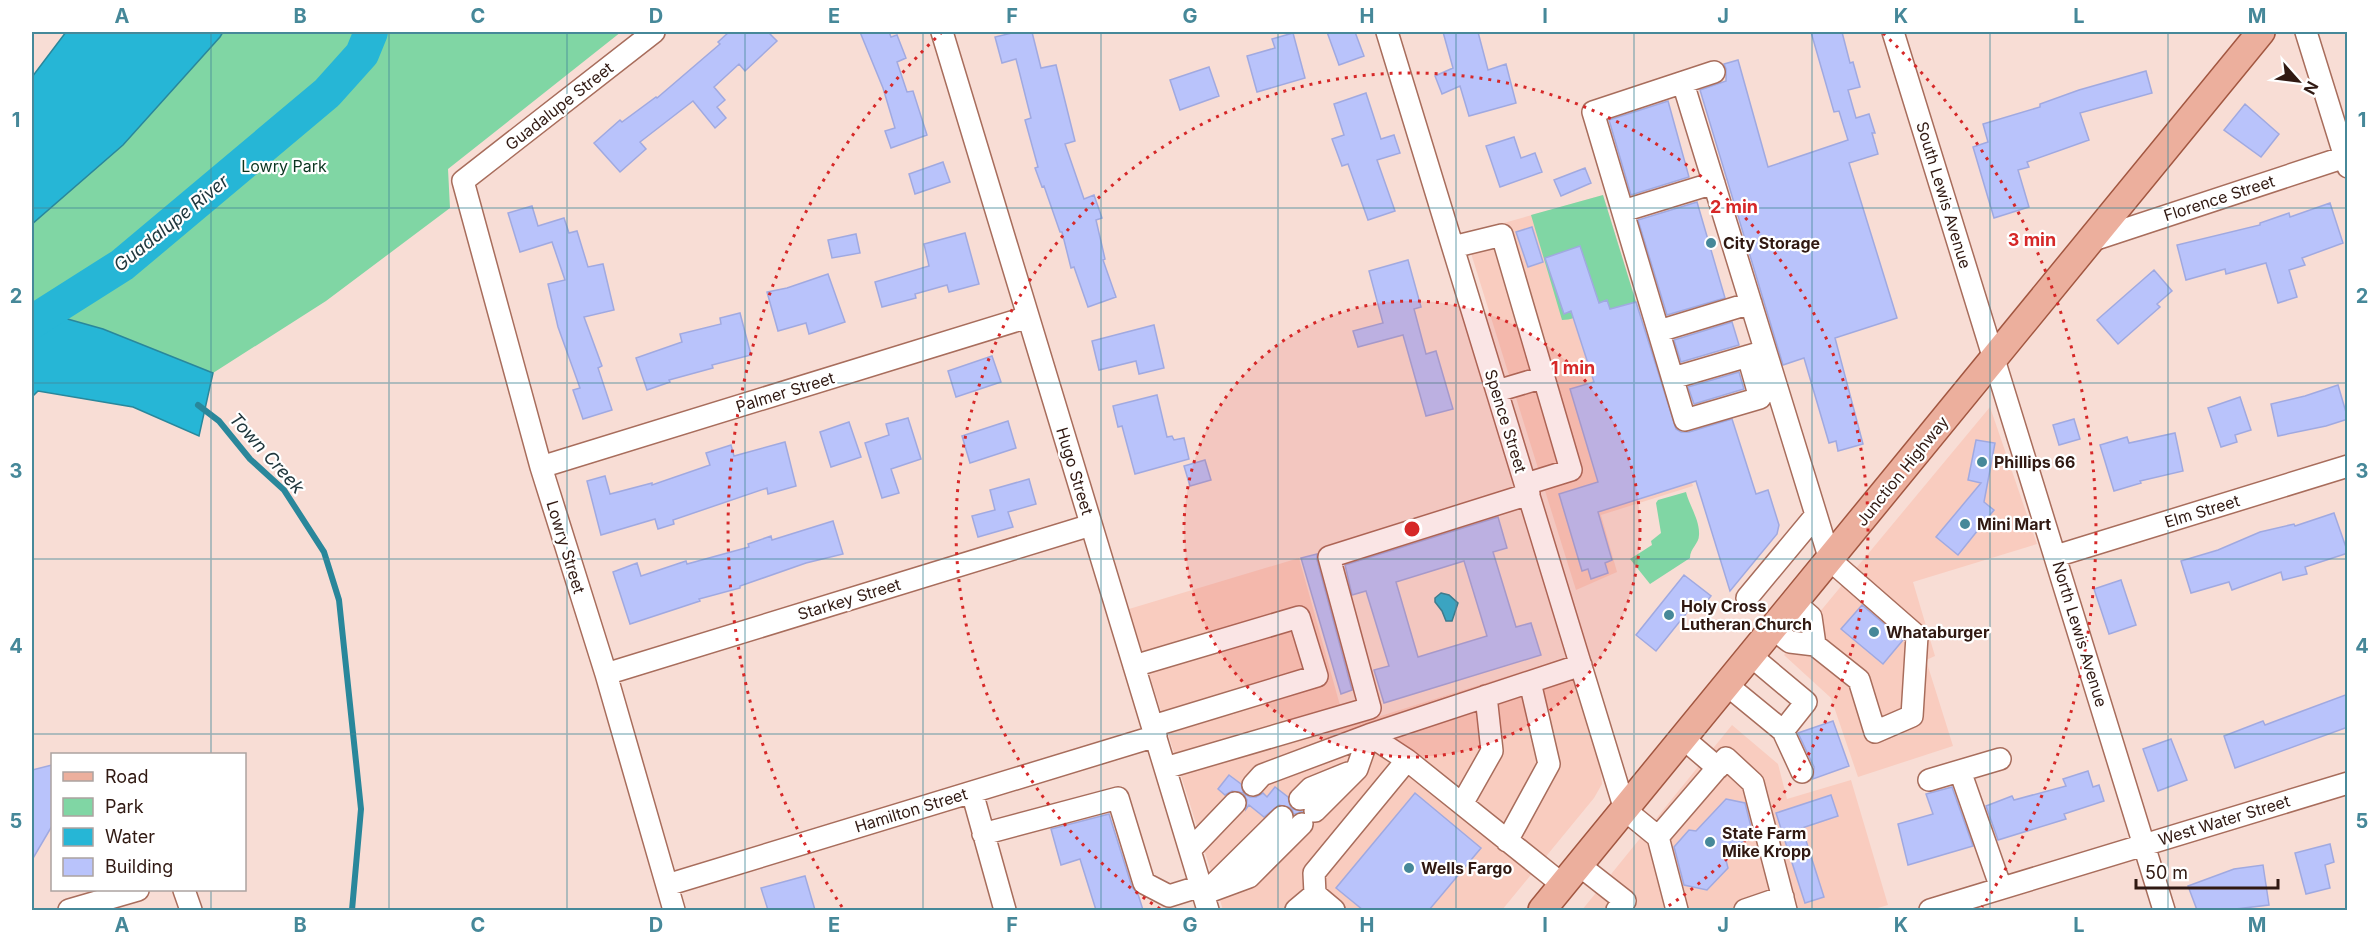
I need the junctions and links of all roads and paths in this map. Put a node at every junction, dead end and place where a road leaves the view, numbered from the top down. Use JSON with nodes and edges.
{"nodes":[{"id":1,"x":654,"y":32,"type":"edge"},
{"id":2,"x":942,"y":32,"type":"edge"},
{"id":3,"x":1387,"y":32,"type":"edge"},
{"id":4,"x":1893,"y":32,"type":"edge"},
{"id":5,"x":2261,"y":32,"type":"edge"},
{"id":6,"x":2306,"y":32,"type":"edge"},
{"id":7,"x":1714,"y":72,"type":"dead end"},
{"id":8,"x":1683,"y":83,"type":"junction"},
{"id":9,"x":2346,"y":160,"type":"edge"},
{"id":10,"x":463,"y":181,"type":"joint"},
{"id":11,"x":1714,"y":183,"type":"junction"},
{"id":12,"x":1623,"y":211,"type":"junction"},
{"id":13,"x":2090,"y":241,"type":"junction"},
{"id":14,"x":1453,"y":247,"type":"junction"},
{"id":15,"x":1751,"y":303,"type":"junction"},
{"id":16,"x":1028,"y":317,"type":"junction"},
{"id":17,"x":1659,"y":331,"type":"junction"},
{"id":18,"x":1757,"y":353,"type":"junction"},
{"id":19,"x":1994,"y":358,"type":"junction"},
{"id":20,"x":1544,"y":377,"type":"junction"},
{"id":21,"x":1673,"y":378,"type":"junction"},
{"id":22,"x":1497,"y":390,"type":"junction"},
{"id":23,"x":2348,"y":466,"type":"edge"},
{"id":24,"x":541,"y":467,"type":"junction"},
{"id":25,"x":1527,"y":489,"type":"junction"},
{"id":26,"x":1816,"y":516,"type":"junction"},
{"id":27,"x":1091,"y":525,"type":"junction"},
{"id":28,"x":2056,"y":556,"type":"junction"},
{"id":29,"x":1830,"y":560,"type":"junction"},
{"id":30,"x":1747,"y":598,"type":"dead end"},
{"id":31,"x":1795,"y":603,"type":"junction"},
{"id":32,"x":1773,"y":629,"type":"junction"},
{"id":33,"x":1815,"y":645,"type":"junction"},
{"id":34,"x":1751,"y":656,"type":"junction"},
{"id":35,"x":1581,"y":665,"type":"junction"},
{"id":36,"x":1134,"y":666,"type":"junction"},
{"id":37,"x":606,"y":674,"type":"junction"},
{"id":38,"x":1530,"y":682,"type":"junction"},
{"id":39,"x":1727,"y":685,"type":"junction"},
{"id":40,"x":1486,"y":696,"type":"junction"},
{"id":41,"x":1306,"y":726,"type":"junction"},
{"id":42,"x":1154,"y":731,"type":"junction"},
{"id":43,"x":1783,"y":731,"type":"junction"},
{"id":44,"x":1369,"y":735,"type":"junction"},
{"id":45,"x":1684,"y":739,"type":"junction"},
{"id":46,"x":2000,"y":759,"type":"dead end"},
{"id":47,"x":1407,"y":760,"type":"junction"},
{"id":48,"x":1165,"y":768,"type":"junction"},
{"id":49,"x":1718,"y":768,"type":"junction"},
{"id":50,"x":1960,"y":771,"type":"junction"},
{"id":51,"x":1802,"y":772,"type":"dead end"},
{"id":52,"x":1929,"y":780,"type":"dead end"},
{"id":53,"x":2348,"y":783,"type":"edge"},
{"id":54,"x":1253,"y":785,"type":"dead end"},
{"id":55,"x":972,"y":792,"type":"junction"},
{"id":56,"x":1235,"y":803,"type":"dead end"},
{"id":57,"x":1462,"y":804,"type":"junction"},
{"id":58,"x":1625,"y":810,"type":"junction"},
{"id":59,"x":1282,"y":817,"type":"dead end"},
{"id":60,"x":983,"y":834,"type":"junction"},
{"id":61,"x":1658,"y":837,"type":"junction"},
{"id":62,"x":1507,"y":841,"type":"junction"},
{"id":63,"x":2144,"y":844,"type":"junction"},
{"id":64,"x":1190,"y":850,"type":"junction"},
{"id":65,"x":1571,"y":875,"type":"junction"},
{"id":66,"x":667,"y":885,"type":"junction"},
{"id":67,"x":2001,"y":888,"type":"junction"},
{"id":68,"x":135,"y":891,"type":"edge"},
{"id":69,"x":184,"y":891,"type":"edge"},
{"id":70,"x":1314,"y":894,"type":"junction"},
{"id":71,"x":1204,"y":897,"type":"edge"},
{"id":72,"x":1784,"y":904,"type":"edge"},
{"id":73,"x":82,"y":908,"type":"edge"},
{"id":74,"x":190,"y":910,"type":"edge"},
{"id":75,"x":674,"y":910,"type":"edge"},
{"id":76,"x":1005,"y":910,"type":"edge"},
{"id":77,"x":1296,"y":910,"type":"edge"},
{"id":78,"x":1335,"y":910,"type":"edge"},
{"id":79,"x":1542,"y":910,"type":"edge"},
{"id":80,"x":1617,"y":910,"type":"edge"},
{"id":81,"x":1677,"y":910,"type":"edge"},
{"id":82,"x":1745,"y":910,"type":"edge"},
{"id":83,"x":1930,"y":910,"type":"edge"},
{"id":84,"x":2164,"y":910,"type":"edge"}],
"edges":[{"from":1,"to":10,"type":"street","name":"Guadalupe Street"},
{"from":2,"to":16,"type":"street","name":"Hugo Street"},
{"from":3,"to":14,"type":"street","name":"Spence Street"},
{"from":4,"to":19,"type":"street","name":"South Lewis Avenue"},
{"from":5,"to":13,"type":"main road","name":"Junction Highway"},
{"from":6,"to":9,"type":"street"},
{"from":7,"to":8,"type":"street"},
{"from":8,"to":11,"type":"street"},
{"from":8,"to":12,"type":"street"},
{"from":9,"to":13,"type":"street","name":"Florence Street"},
{"from":10,"to":24,"type":"street","name":"Lowry Street"},
{"from":11,"to":12,"type":"street"},
{"from":11,"to":15,"type":"street"},
{"from":12,"to":17,"type":"street"},
{"from":13,"to":19,"type":"main road","name":"Junction Highway"},
{"from":14,"to":20,"type":"street"},
{"from":14,"to":22,"type":"street","name":"Spence Street"},
{"from":15,"to":17,"type":"street"},
{"from":15,"to":18,"type":"street"},
{"from":16,"to":24,"type":"street","name":"Palmer Street"},
{"from":16,"to":27,"type":"street","name":"Hugo Street"},
{"from":17,"to":21,"type":"street"},
{"from":18,"to":21,"type":"street"},
{"from":18,"to":21,"type":"street"},
{"from":18,"to":26,"type":"street"},
{"from":19,"to":28,"type":"street","name":"North Lewis Avenue"},
{"from":19,"to":29,"type":"main road","name":"Junction Highway"},
{"from":20,"to":22,"type":"street"},
{"from":20,"to":25,"type":"street"},
{"from":22,"to":25,"type":"street","name":"Spence Street"},
{"from":23,"to":28,"type":"street","name":"Elm Street"},
{"from":24,"to":37,"type":"street","name":"Lowry Street"},
{"from":25,"to":35,"type":"street","name":"Spence Street"},
{"from":25,"to":41,"type":"street"},
{"from":26,"to":29,"type":"street"},
{"from":26,"to":30,"type":"street"},
{"from":27,"to":36,"type":"street","name":"Hugo Street"},
{"from":27,"to":37,"type":"street","name":"Starkey Street"},
{"from":28,"to":63,"type":"street","name":"North Lewis Avenue"},
{"from":29,"to":31,"type":"main road","name":"Junction Highway"},
{"from":29,"to":33,"type":"street"},
{"from":31,"to":32,"type":"main road","name":"Junction Highway"},
{"from":31,"to":33,"type":"street"},
{"from":32,"to":33,"type":"street"},
{"from":32,"to":34,"type":"main road","name":"Junction Highway"},
{"from":34,"to":39,"type":"main road","name":"Junction Highway"},
{"from":34,"to":43,"type":"street"},
{"from":35,"to":38,"type":"street"},
{"from":35,"to":58,"type":"street","name":"Spence Street"},
{"from":36,"to":42,"type":"street","name":"Hugo Street"},
{"from":36,"to":42,"type":"street","name":"Hamilton Street"},
{"from":37,"to":66,"type":"street","name":"Lowry Street"},
{"from":38,"to":40,"type":"street"},
{"from":38,"to":62,"type":"street"},
{"from":39,"to":43,"type":"street"},
{"from":39,"to":45,"type":"main road","name":"Junction Highway"},
{"from":40,"to":44,"type":"street"},
{"from":40,"to":57,"type":"street"},
{"from":41,"to":44,"type":"street"},
{"from":41,"to":48,"type":"street"},
{"from":42,"to":48,"type":"street","name":"Hugo Street"},
{"from":42,"to":55,"type":"street","name":"Hamilton Street"},
{"from":43,"to":51,"type":"street"},
{"from":44,"to":47,"type":"street"},
{"from":44,"to":54,"type":"street"},
{"from":44,"to":71,"type":"street"},
{"from":45,"to":49,"type":"street"},
{"from":45,"to":58,"type":"main road","name":"Junction Highway"},
{"from":46,"to":50,"type":"street"},
{"from":47,"to":57,"type":"street"},
{"from":47,"to":70,"type":"street"},
{"from":48,"to":64,"type":"street","name":"Hugo Street"},
{"from":49,"to":61,"type":"street"},
{"from":49,"to":72,"type":"street"},
{"from":50,"to":52,"type":"street"},
{"from":50,"to":67,"type":"street"},
{"from":53,"to":63,"type":"street","name":"West Water Street"},
{"from":55,"to":60,"type":"street"},
{"from":55,"to":66,"type":"street","name":"Hamilton Street"},
{"from":56,"to":64,"type":"street"},
{"from":57,"to":62,"type":"street"},
{"from":58,"to":61,"type":"street"},
{"from":58,"to":65,"type":"main road","name":"Junction Highway"},
{"from":59,"to":71,"type":"street"},
{"from":60,"to":71,"type":"street"},
{"from":60,"to":76,"type":"street"},
{"from":61,"to":81,"type":"street"},
{"from":62,"to":65,"type":"street"},
{"from":63,"to":67,"type":"street","name":"West Water Street"},
{"from":63,"to":84,"type":"street","name":"North Lewis Avenue"},
{"from":64,"to":71,"type":"street","name":"Hugo Street"},
{"from":65,"to":79,"type":"main road","name":"Junction Highway"},
{"from":65,"to":80,"type":"street"},
{"from":66,"to":75,"type":"street","name":"Lowry Street"},
{"from":67,"to":83,"type":"street","name":"West Water Street"},
{"from":68,"to":73,"type":"street"},
{"from":69,"to":74,"type":"street"},
{"from":70,"to":77,"type":"street"},
{"from":70,"to":78,"type":"street"},
{"from":72,"to":82,"type":"street"}]}
